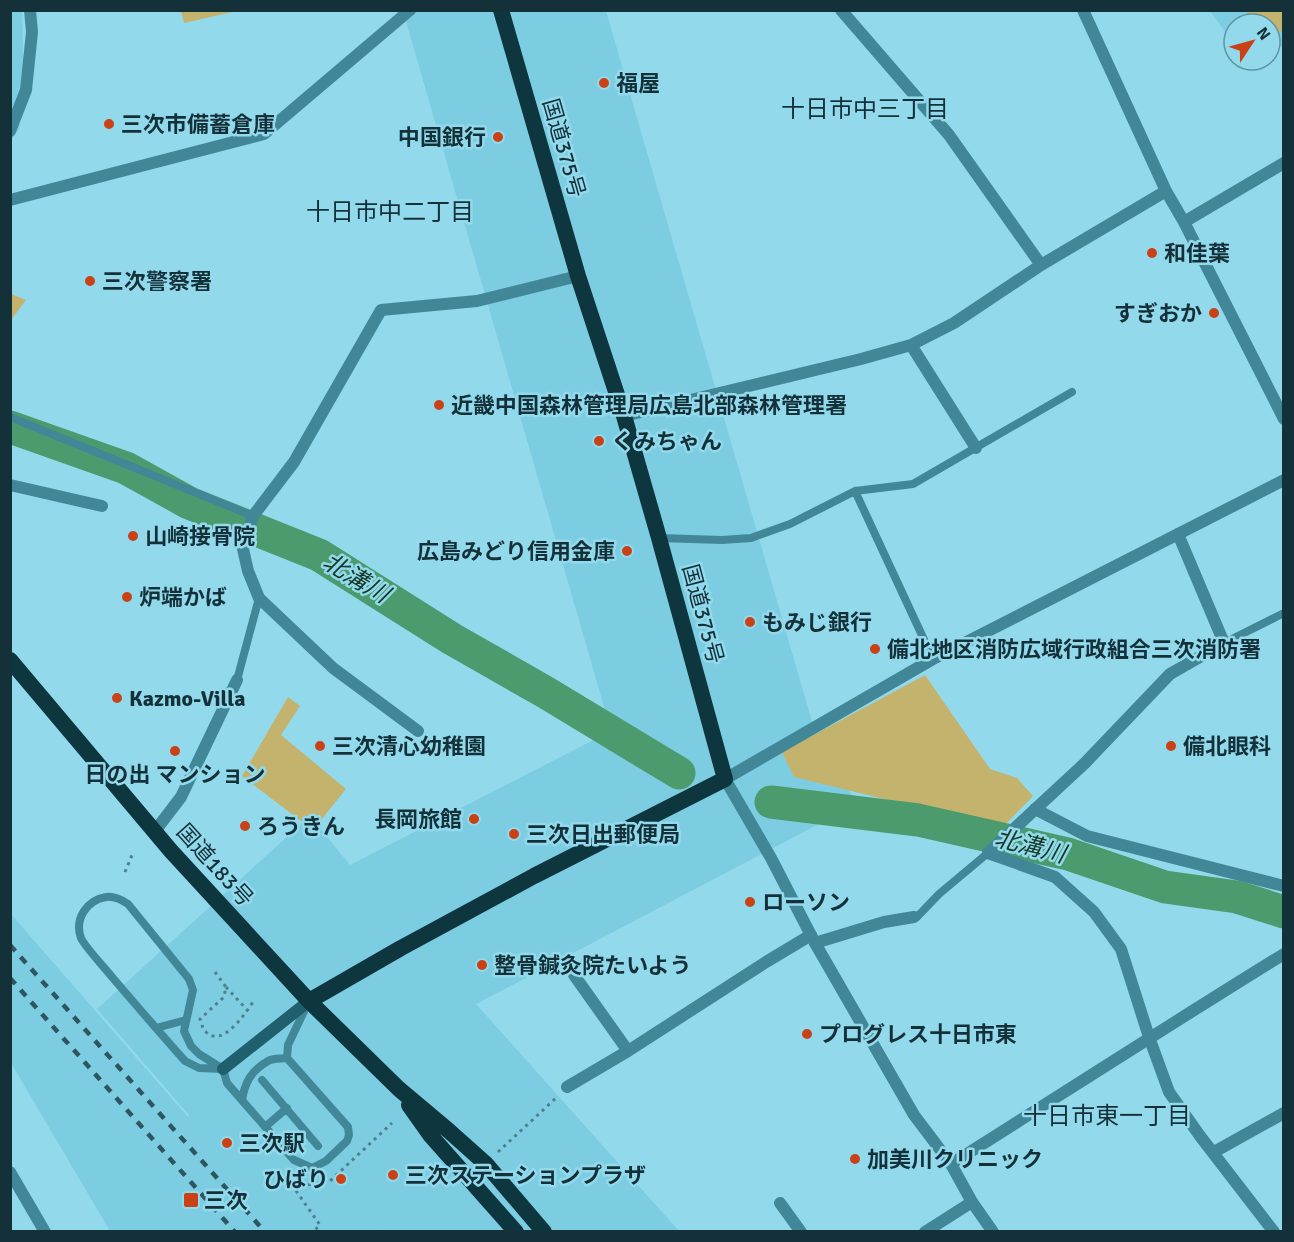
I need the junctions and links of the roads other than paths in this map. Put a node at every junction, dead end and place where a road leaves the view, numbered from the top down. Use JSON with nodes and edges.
{"nodes":[{"id":1,"x":30,"y":10,"type":"edge"},
{"id":2,"x":410,"y":10,"type":"edge"},
{"id":3,"x":501,"y":10,"type":"edge"},
{"id":4,"x":841,"y":10,"type":"edge"},
{"id":5,"x":1083,"y":10,"type":"edge"},
{"id":6,"x":10,"y":131,"type":"edge"},
{"id":7,"x":1284,"y":163,"type":"edge"},
{"id":8,"x":1167,"y":191,"type":"junction"},
{"id":9,"x":10,"y":200,"type":"edge"},
{"id":10,"x":1184,"y":222,"type":"junction"},
{"id":11,"x":1041,"y":265,"type":"junction"},
{"id":12,"x":578,"y":276,"type":"junction"},
{"id":13,"x":911,"y":345,"type":"junction"},
{"id":14,"x":1072,"y":392,"type":"dead end"},
{"id":15,"x":624,"y":416,"type":"junction"},
{"id":16,"x":10,"y":417,"type":"edge"},
{"id":17,"x":1284,"y":420,"type":"edge"},
{"id":18,"x":976,"y":448,"type":"junction"},
{"id":19,"x":1284,"y":480,"type":"edge"},
{"id":20,"x":10,"y":485,"type":"edge"},
{"id":21,"x":855,"y":491,"type":"junction"},
{"id":22,"x":102,"y":506,"type":"dead end"},
{"id":23,"x":252,"y":520,"type":"junction"},
{"id":24,"x":1178,"y":534,"type":"junction"},
{"id":25,"x":659,"y":538,"type":"junction"},
{"id":26,"x":259,"y":598,"type":"junction"},
{"id":27,"x":1284,"y":613,"type":"edge"},
{"id":28,"x":1224,"y":643,"type":"junction"},
{"id":29,"x":933,"y":659,"type":"junction"},
{"id":30,"x":10,"y":660,"type":"edge"},
{"id":31,"x":237,"y":680,"type":"joint"},
{"id":32,"x":418,"y":731,"type":"dead end"},
{"id":33,"x":725,"y":779,"type":"junction"},
{"id":34,"x":1035,"y":809,"type":"junction"},
{"id":35,"x":155,"y":831,"type":"junction"},
{"id":36,"x":987,"y":853,"type":"junction"},
{"id":37,"x":1284,"y":886,"type":"edge"},
{"id":38,"x":915,"y":917,"type":"joint"},
{"id":39,"x":813,"y":939,"type":"junction"},
{"id":40,"x":1284,"y":954,"type":"edge"},
{"id":41,"x":574,"y":975,"type":"dead end"},
{"id":42,"x":309,"y":1000,"type":"junction"},
{"id":43,"x":186,"y":1020,"type":"junction"},
{"id":44,"x":156,"y":1028,"type":"junction"},
{"id":45,"x":1149,"y":1037,"type":"junction"},
{"id":46,"x":628,"y":1052,"type":"junction"},
{"id":47,"x":287,"y":1058,"type":"junction"},
{"id":48,"x":223,"y":1069,"type":"junction"},
{"id":49,"x":262,"y":1080,"type":"dead end"},
{"id":50,"x":567,"y":1087,"type":"road end"},
{"id":51,"x":399,"y":1089,"type":"junction"},
{"id":52,"x":242,"y":1100,"type":"junction"},
{"id":53,"x":287,"y":1108,"type":"junction"},
{"id":54,"x":1284,"y":1113,"type":"edge"},
{"id":55,"x":265,"y":1127,"type":"junction"},
{"id":56,"x":318,"y":1146,"type":"dead end"},
{"id":57,"x":1214,"y":1152,"type":"junction"},
{"id":58,"x":951,"y":1164,"type":"junction"},
{"id":59,"x":10,"y":1172,"type":"edge"},
{"id":60,"x":972,"y":1202,"type":"junction"},
{"id":61,"x":780,"y":1203,"type":"dead end"},
{"id":62,"x":45,"y":1232,"type":"edge"},
{"id":63,"x":516,"y":1232,"type":"edge"},
{"id":64,"x":544,"y":1232,"type":"edge"},
{"id":65,"x":801,"y":1232,"type":"edge"},
{"id":66,"x":925,"y":1232,"type":"edge"},
{"id":67,"x":993,"y":1232,"type":"edge"},
{"id":68,"x":1274,"y":1232,"type":"edge"}],
"edges":[{"from":1,"to":6,"type":"street"},
{"from":2,"to":9,"type":"street"},
{"from":3,"to":12,"type":"highway","name":"国道375号"},
{"from":4,"to":11,"type":"street"},
{"from":5,"to":8,"type":"street"},
{"from":7,"to":10,"type":"street"},
{"from":8,"to":10,"type":"street"},
{"from":8,"to":11,"type":"street"},
{"from":10,"to":17,"type":"street"},
{"from":11,"to":13,"type":"street"},
{"from":12,"to":15,"type":"highway","name":"国道375号"},
{"from":12,"to":23,"type":"street"},
{"from":13,"to":15,"type":"street"},
{"from":13,"to":18,"type":"street"},
{"from":14,"to":18,"type":"lane"},
{"from":15,"to":25,"type":"highway","name":"国道375号"},
{"from":16,"to":23,"type":"lane"},
{"from":18,"to":21,"type":"lane"},
{"from":19,"to":24,"type":"street"},
{"from":20,"to":22,"type":"street"},
{"from":21,"to":25,"type":"lane"},
{"from":21,"to":29,"type":"lane"},
{"from":23,"to":26,"type":"street"},
{"from":24,"to":28,"type":"street"},
{"from":24,"to":29,"type":"street"},
{"from":25,"to":33,"type":"highway","name":"国道375号"},
{"from":26,"to":31,"type":"lane"},
{"from":26,"to":32,"type":"street"},
{"from":27,"to":28,"type":"lane"},
{"from":28,"to":34,"type":"street"},
{"from":29,"to":33,"type":"street"},
{"from":30,"to":35,"type":"highway","name":"国道183号"},
{"from":31,"to":35,"type":"street"},
{"from":33,"to":39,"type":"street"},
{"from":33,"to":42,"type":"highway"},
{"from":34,"to":36,"type":"street"},
{"from":34,"to":37,"type":"street"},
{"from":35,"to":42,"type":"highway","name":"国道183号"},
{"from":36,"to":38,"type":"lane"},
{"from":36,"to":45,"type":"street"},
{"from":38,"to":39,"type":"street"},
{"from":39,"to":46,"type":"street"},
{"from":39,"to":58,"type":"street"},
{"from":40,"to":45,"type":"street"},
{"from":41,"to":46,"type":"street"},
{"from":42,"to":47,"type":"lane"},
{"from":42,"to":48,"type":"main road"},
{"from":42,"to":51,"type":"highway","name":"国道183号"},
{"from":43,"to":44,"type":"lane"},
{"from":43,"to":44,"type":"lane"},
{"from":43,"to":48,"type":"lane"},
{"from":44,"to":48,"type":"lane"},
{"from":45,"to":57,"type":"street"},
{"from":45,"to":58,"type":"street"},
{"from":46,"to":50,"type":"street"},
{"from":47,"to":52,"type":"lane"},
{"from":47,"to":55,"type":"lane"},
{"from":48,"to":52,"type":"lane"},
{"from":49,"to":53,"type":"lane"},
{"from":51,"to":63,"type":"highway","name":"国道183号"},
{"from":51,"to":64,"type":"highway","name":"国道183号"},
{"from":52,"to":55,"type":"lane"},
{"from":53,"to":55,"type":"lane"},
{"from":53,"to":56,"type":"lane"},
{"from":54,"to":57,"type":"street"},
{"from":57,"to":68,"type":"street"},
{"from":58,"to":60,"type":"street"},
{"from":59,"to":62,"type":"street"},
{"from":60,"to":66,"type":"street"},
{"from":60,"to":67,"type":"street"},
{"from":61,"to":65,"type":"street"}]}
